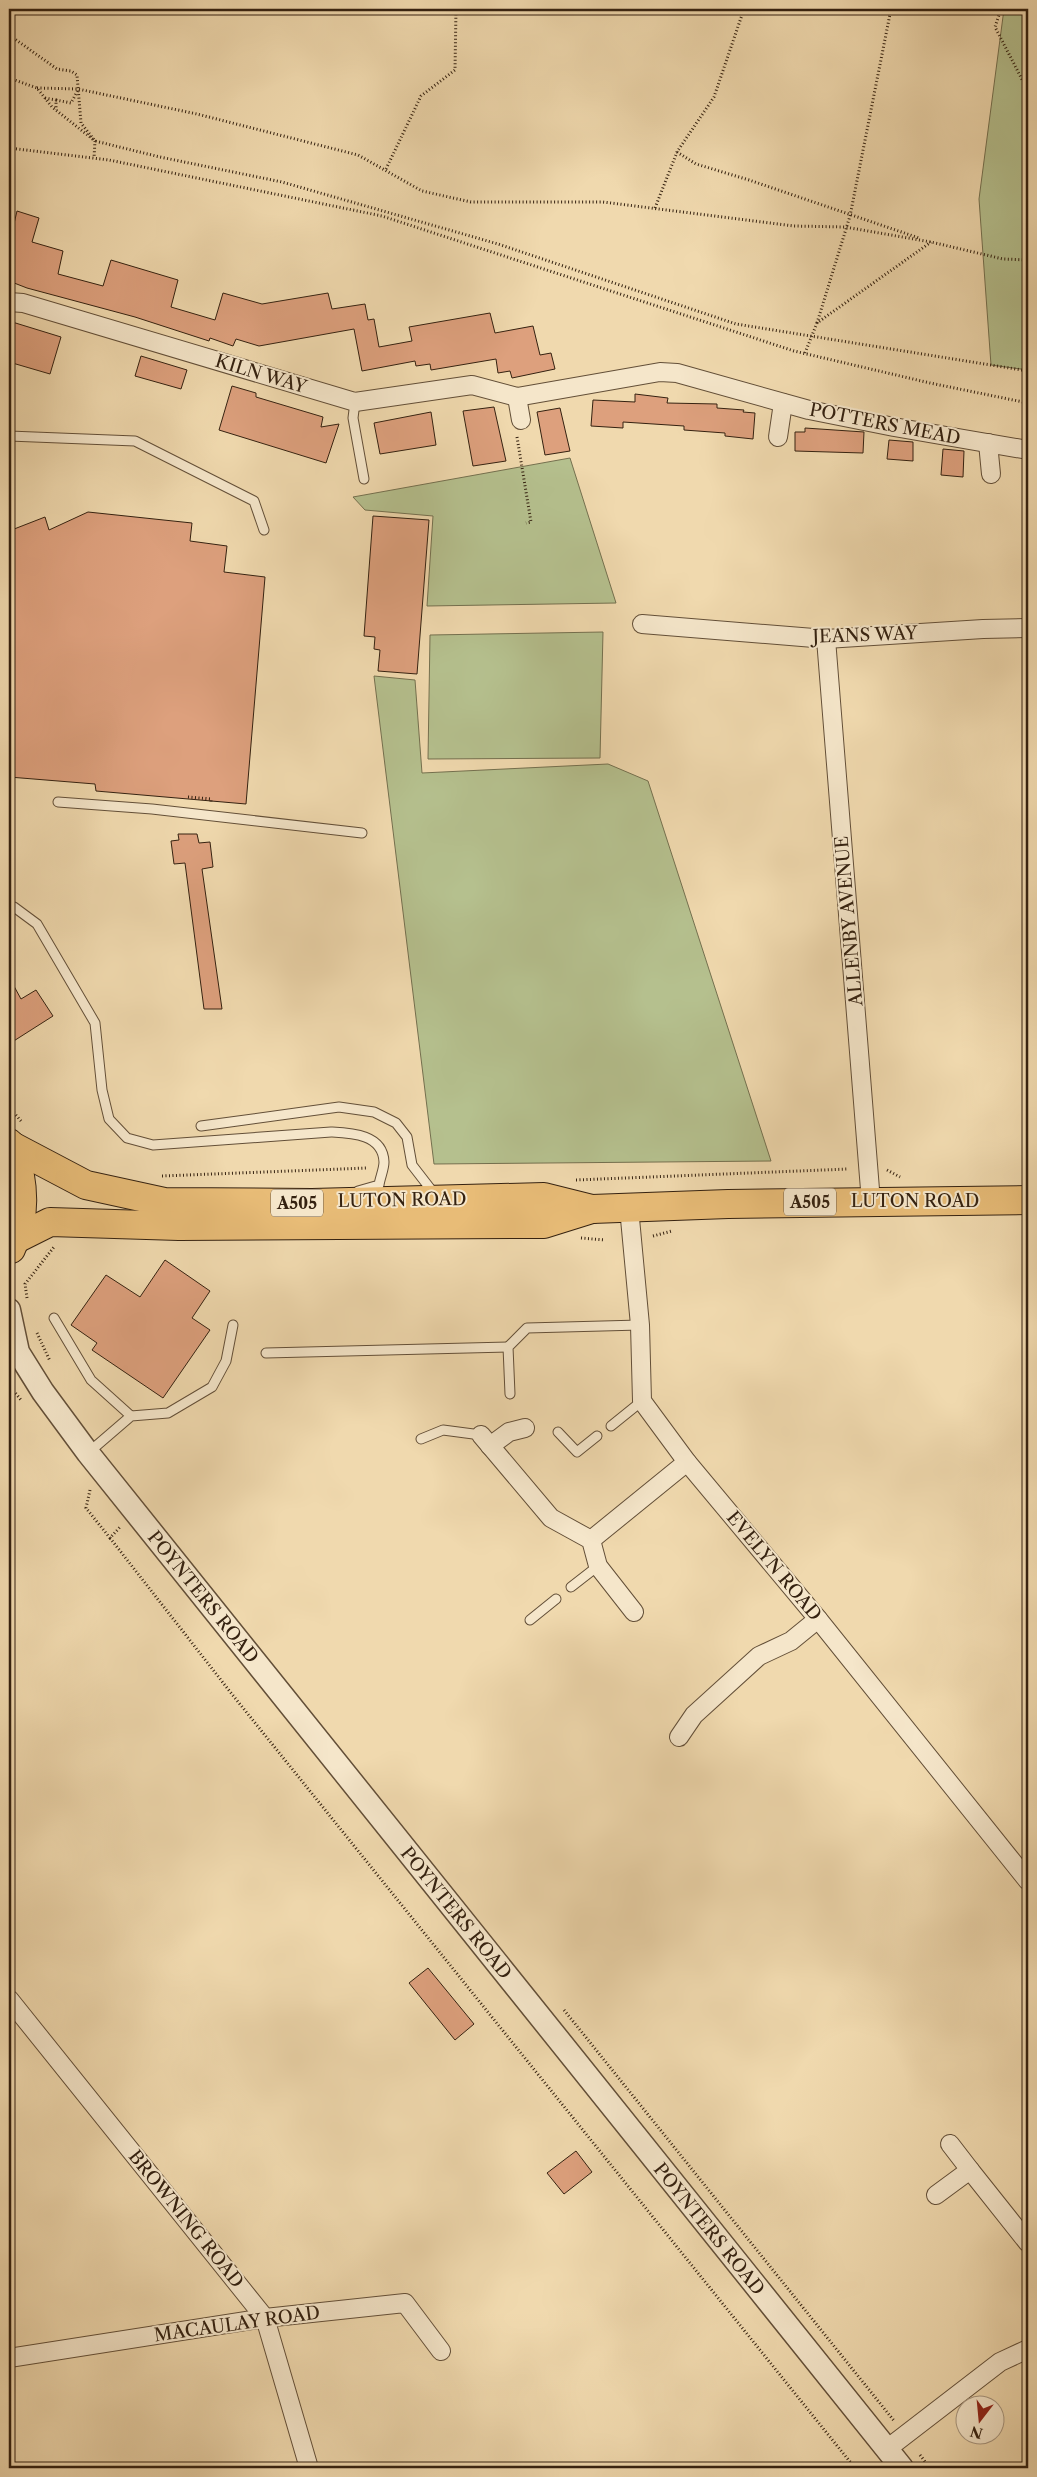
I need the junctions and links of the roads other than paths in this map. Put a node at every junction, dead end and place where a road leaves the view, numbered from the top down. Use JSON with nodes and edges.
{"nodes":[{"id":1,"x":9,"y":302,"type":"edge"},
{"id":2,"x":588,"y":385,"type":"joint"},
{"id":3,"x":517,"y":398,"type":"junction"},
{"id":4,"x":355,"y":402,"type":"junction"},
{"id":5,"x":783,"y":403,"type":"junction"},
{"id":6,"x":521,"y":420,"type":"road end"},
{"id":7,"x":9,"y":436,"type":"edge"},
{"id":8,"x":778,"y":437,"type":"dead end"},
{"id":9,"x":988,"y":443,"type":"junction"},
{"id":10,"x":1028,"y":450,"type":"edge"},
{"id":11,"x":991,"y":474,"type":"dead end"},
{"id":12,"x":364,"y":479,"type":"dead end"},
{"id":13,"x":264,"y":530,"type":"dead end"},
{"id":14,"x":642,"y":624,"type":"dead end"},
{"id":15,"x":1028,"y":628,"type":"edge"},
{"id":16,"x":826,"y":639,"type":"junction"},
{"id":17,"x":58,"y":802,"type":"dead end"},
{"id":18,"x":362,"y":834,"type":"dead end"},
{"id":19,"x":9,"y":909,"type":"edge"},
{"id":20,"x":201,"y":1126,"type":"dead end"},
{"id":21,"x":16,"y":1138,"type":"edge"},
{"id":22,"x":439,"y":1199,"type":"junction"},
{"id":23,"x":1028,"y":1200,"type":"edge"},
{"id":24,"x":312,"y":1202,"type":"junction"},
{"id":25,"x":871,"y":1202,"type":"junction"},
{"id":26,"x":629,"y":1208,"type":"junction"},
{"id":27,"x":592,"y":1209,"type":"junction"},
{"id":28,"x":11,"y":1251,"type":"edge"},
{"id":29,"x":18,"y":1307,"type":"edge"},
{"id":30,"x":54,"y":1318,"type":"dead end"},
{"id":31,"x":234,"y":1325,"type":"dead end"},
{"id":32,"x":640,"y":1325,"type":"junction"},
{"id":33,"x":508,"y":1347,"type":"junction"},
{"id":34,"x":14,"y":1349,"type":"edge"},
{"id":35,"x":266,"y":1353,"type":"dead end"},
{"id":36,"x":510,"y":1394,"type":"dead end"},
{"id":37,"x":642,"y":1401,"type":"junction"},
{"id":38,"x":131,"y":1416,"type":"junction"},
{"id":39,"x":611,"y":1426,"type":"dead end"},
{"id":40,"x":525,"y":1428,"type":"dead end"},
{"id":41,"x":558,"y":1432,"type":"dead end"},
{"id":42,"x":598,"y":1436,"type":"dead end"},
{"id":43,"x":421,"y":1439,"type":"dead end"},
{"id":44,"x":485,"y":1441,"type":"junction"},
{"id":45,"x":88,"y":1453,"type":"junction"},
{"id":46,"x":687,"y":1462,"type":"junction"},
{"id":47,"x":591,"y":1540,"type":"junction"},
{"id":48,"x":598,"y":1566,"type":"junction"},
{"id":49,"x":570,"y":1588,"type":"dead end"},
{"id":50,"x":556,"y":1599,"type":"dead end"},
{"id":51,"x":634,"y":1612,"type":"dead end"},
{"id":52,"x":530,"y":1620,"type":"dead end"},
{"id":53,"x":818,"y":1620,"type":"junction"},
{"id":54,"x":679,"y":1737,"type":"dead end"},
{"id":55,"x":1028,"y":1881,"type":"edge"},
{"id":56,"x":9,"y":1999,"type":"edge"},
{"id":57,"x":950,"y":2144,"type":"dead end"},
{"id":58,"x":970,"y":2170,"type":"junction"},
{"id":59,"x":936,"y":2194,"type":"dead end"},
{"id":60,"x":1028,"y":2243,"type":"edge"},
{"id":61,"x":266,"y":2318,"type":"junction"},
{"id":62,"x":1028,"y":2349,"type":"edge"},
{"id":63,"x":441,"y":2352,"type":"dead end"},
{"id":64,"x":9,"y":2358,"type":"edge"},
{"id":65,"x":887,"y":2449,"type":"junction"},
{"id":66,"x":308,"y":2468,"type":"edge"},
{"id":67,"x":902,"y":2468,"type":"edge"}],
"edges":[{"from":1,"to":4,"type":"street","name":"KILN WAY"},
{"from":2,"to":3,"type":"street","name":"KILN WAY"},
{"from":2,"to":5,"type":"street","name":"POTTERS MEAD"},
{"from":3,"to":4,"type":"street","name":"KILN WAY"},
{"from":3,"to":6,"type":"street"},
{"from":4,"to":12,"type":"lane"},
{"from":5,"to":8,"type":"street"},
{"from":5,"to":9,"type":"street","name":"POTTERS MEAD"},
{"from":7,"to":13,"type":"lane"},
{"from":9,"to":10,"type":"street","name":"POTTERS MEAD"},
{"from":9,"to":11,"type":"street"},
{"from":14,"to":16,"type":"street","name":"JEANS WAY"},
{"from":15,"to":16,"type":"street","name":"JEANS WAY"},
{"from":16,"to":25,"type":"street","name":"ALLENBY AVENUE"},
{"from":17,"to":18,"type":"lane"},
{"from":19,"to":24,"type":"lane"},
{"from":20,"to":22,"type":"lane"},
{"from":21,"to":24,"type":"main road","name":"LUTON ROAD","number":"A505"},
{"from":21,"to":28,"type":"main road","number":"A505"},
{"from":22,"to":24,"type":"main road","name":"LUTON ROAD","number":"A505"},
{"from":22,"to":27,"type":"main road","name":"LUTON ROAD","number":"A505"},
{"from":23,"to":25,"type":"main road","name":"LUTON ROAD","number":"A505"},
{"from":25,"to":26,"type":"main road","name":"LUTON ROAD","number":"A505"},
{"from":26,"to":27,"type":"main road","name":"LUTON ROAD","number":"A505"},
{"from":26,"to":32,"type":"street"},
{"from":27,"to":28,"type":"main road","name":"LUTON ROAD","number":"A505"},
{"from":29,"to":34,"type":"street","name":"POYNTERS ROAD"},
{"from":30,"to":38,"type":"lane"},
{"from":31,"to":38,"type":"lane"},
{"from":32,"to":33,"type":"lane"},
{"from":32,"to":37,"type":"street"},
{"from":33,"to":35,"type":"lane"},
{"from":33,"to":36,"type":"lane"},
{"from":34,"to":45,"type":"street","name":"POYNTERS ROAD"},
{"from":37,"to":39,"type":"lane"},
{"from":37,"to":46,"type":"street","name":"EVELYN ROAD"},
{"from":38,"to":45,"type":"lane"},
{"from":40,"to":44,"type":"street"},
{"from":41,"to":42,"type":"lane"},
{"from":43,"to":44,"type":"lane"},
{"from":44,"to":47,"type":"street"},
{"from":45,"to":65,"type":"street","name":"POYNTERS ROAD"},
{"from":46,"to":47,"type":"street"},
{"from":46,"to":53,"type":"street","name":"EVELYN ROAD"},
{"from":47,"to":48,"type":"street"},
{"from":48,"to":49,"type":"lane"},
{"from":48,"to":51,"type":"street"},
{"from":50,"to":52,"type":"lane"},
{"from":53,"to":54,"type":"street"},
{"from":53,"to":55,"type":"street","name":"EVELYN ROAD"},
{"from":56,"to":61,"type":"street","name":"BROWNING ROAD"},
{"from":57,"to":58,"type":"street"},
{"from":58,"to":59,"type":"street"},
{"from":58,"to":60,"type":"street"},
{"from":61,"to":63,"type":"street","name":"MACAULAY ROAD"},
{"from":61,"to":64,"type":"street","name":"MACAULAY ROAD"},
{"from":61,"to":66,"type":"street","name":"BROWNING ROAD"},
{"from":62,"to":65,"type":"street"},
{"from":65,"to":67,"type":"street","name":"POYNTERS ROAD"}]}
